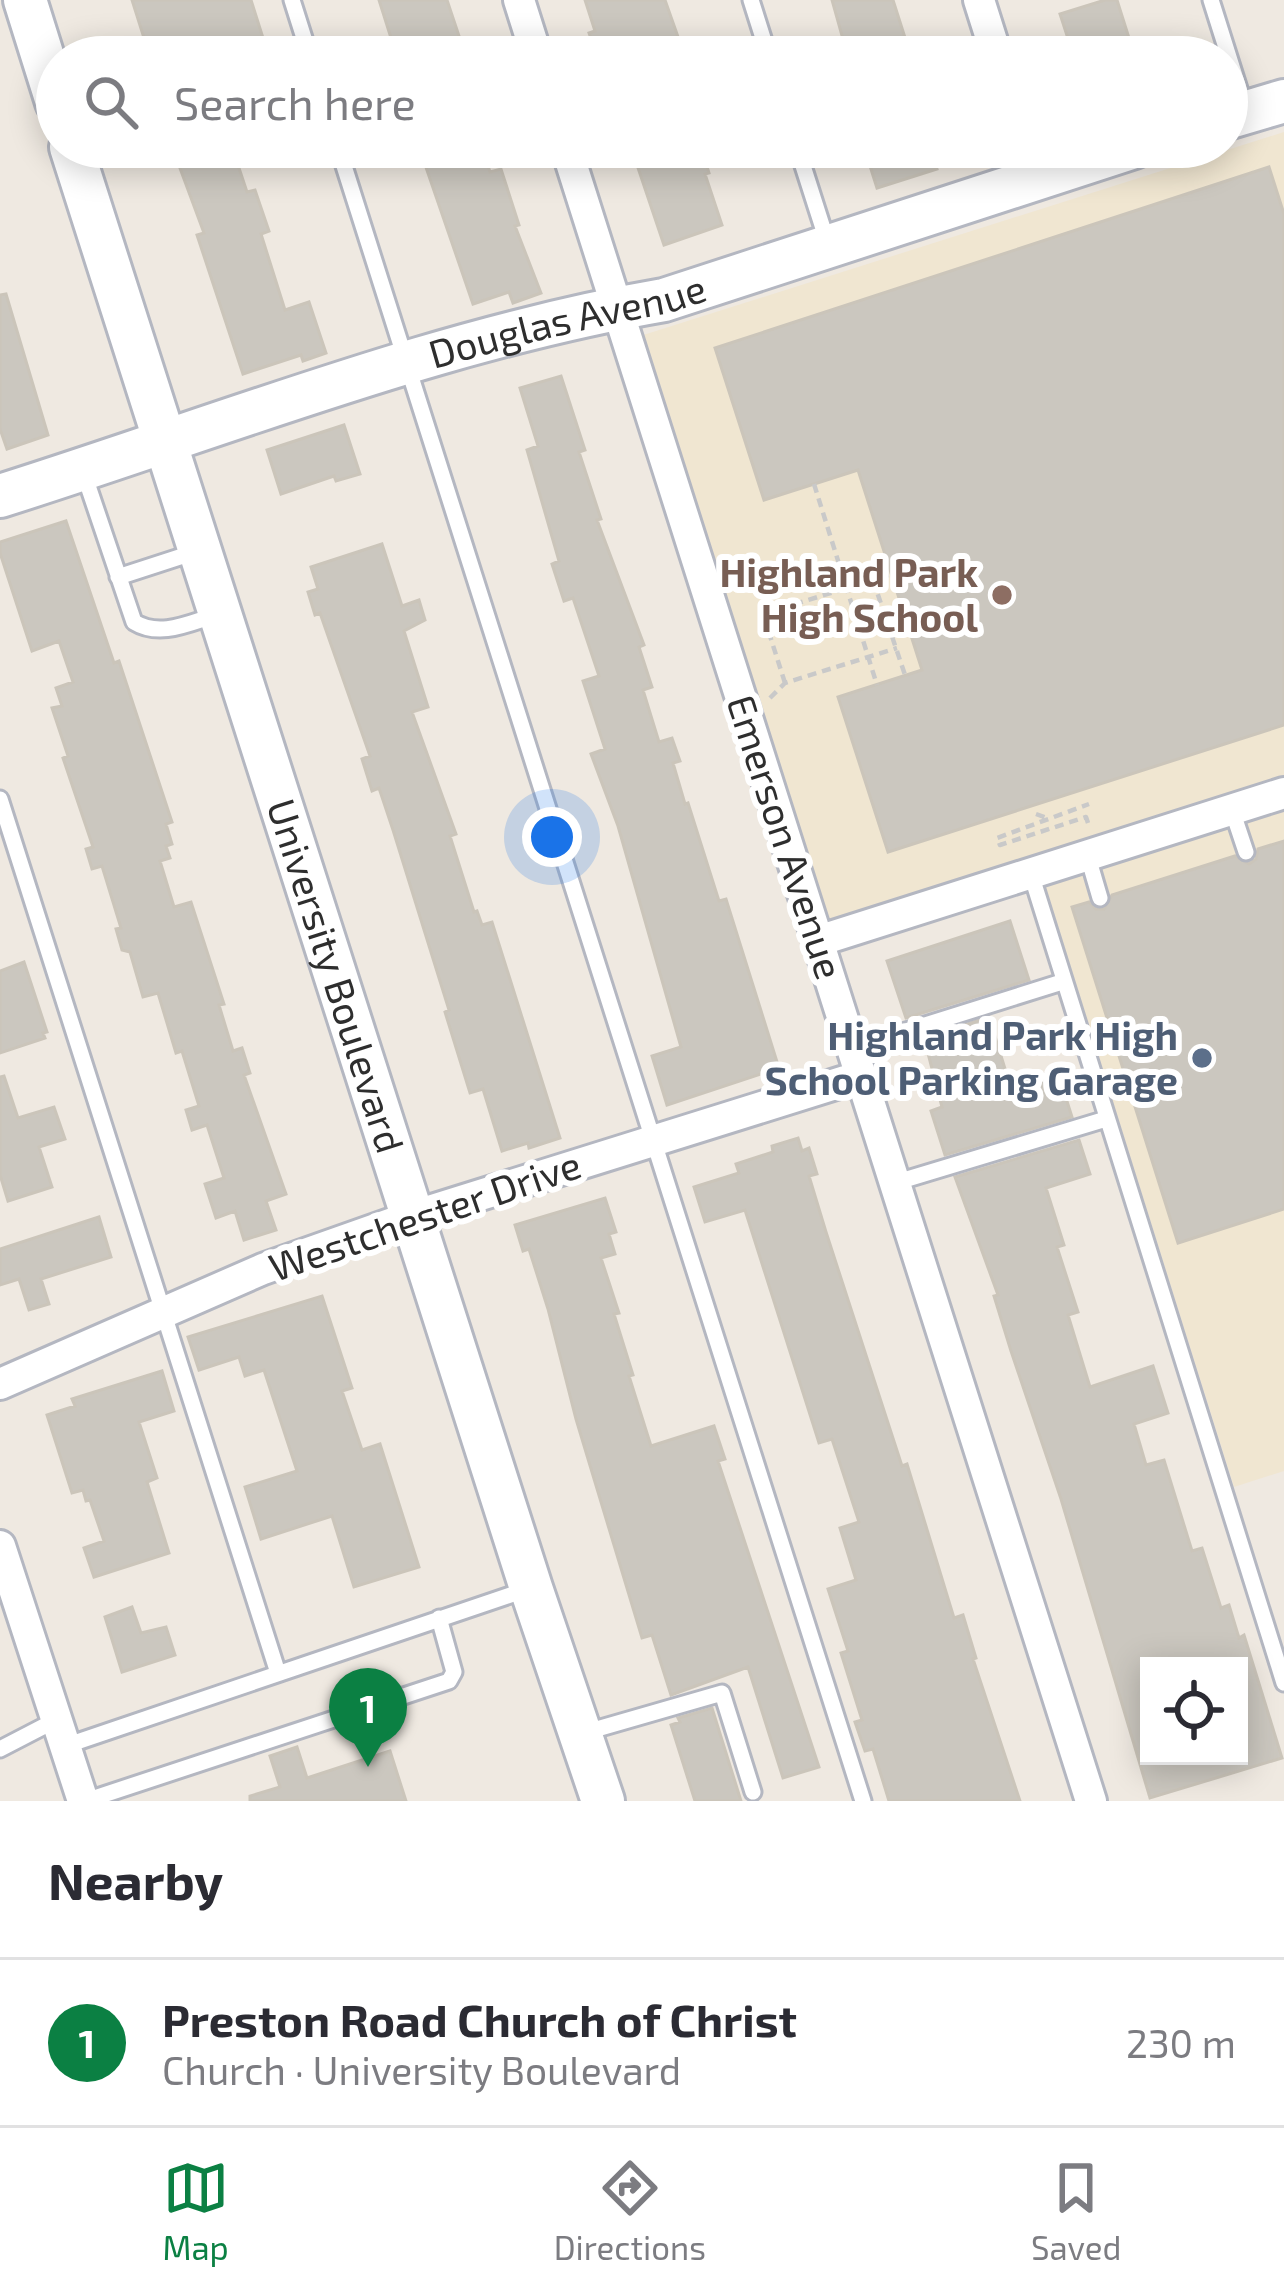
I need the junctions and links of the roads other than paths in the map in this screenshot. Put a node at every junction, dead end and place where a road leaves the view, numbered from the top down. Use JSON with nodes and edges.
{"nodes":[{"id":1,"x":26,"y":0,"type":"edge"},
{"id":2,"x":292,"y":0,"type":"edge"},
{"id":3,"x":519,"y":0,"type":"edge"},
{"id":4,"x":751,"y":0,"type":"edge"},
{"id":5,"x":979,"y":0,"type":"edge"},
{"id":6,"x":1211,"y":0,"type":"edge"},
{"id":7,"x":37,"y":36,"type":"edge"},
{"id":8,"x":303,"y":36,"type":"edge"},
{"id":9,"x":530,"y":36,"type":"edge"},
{"id":10,"x":762,"y":36,"type":"edge"},
{"id":11,"x":990,"y":36,"type":"edge"},
{"id":12,"x":1225,"y":36,"type":"edge"},
{"id":13,"x":78,"y":168,"type":"edge"},
{"id":14,"x":345,"y":168,"type":"edge"},
{"id":15,"x":573,"y":168,"type":"edge"},
{"id":16,"x":804,"y":168,"type":"edge"},
{"id":17,"x":1017,"y":168,"type":"edge"},
{"id":18,"x":829,"y":247,"type":"junction"},
{"id":19,"x":616,"y":308,"type":"junction"},
{"id":20,"x":408,"y":364,"type":"junction"},
{"id":21,"x":163,"y":443,"type":"junction"},
{"id":22,"x":83,"y":470,"type":"junction"},
{"id":23,"x":0,"y":496,"type":"edge"},
{"id":24,"x":198,"y":551,"type":"junction"},
{"id":25,"x":118,"y":577,"type":"junction"},
{"id":26,"x":219,"y":614,"type":"junction"},
{"id":27,"x":1284,"y":793,"type":"edge"},
{"id":28,"x":0,"y":799,"type":"edge"},
{"id":29,"x":1232,"y":810,"type":"junction"},
{"id":30,"x":1246,"y":852,"type":"dead end"},
{"id":31,"x":1088,"y":857,"type":"junction"},
{"id":32,"x":1031,"y":874,"type":"junction"},
{"id":33,"x":1100,"y":898,"type":"dead end"},
{"id":34,"x":818,"y":940,"type":"junction"},
{"id":35,"x":1062,"y":982,"type":"junction"},
{"id":36,"x":849,"y":1037,"type":"junction"},
{"id":37,"x":861,"y":1076,"type":"junction"},
{"id":38,"x":1106,"y":1119,"type":"junction"},
{"id":39,"x":656,"y":1140,"type":"junction"},
{"id":40,"x":894,"y":1183,"type":"junction"},
{"id":41,"x":413,"y":1216,"type":"junction"},
{"id":42,"x":164,"y":1310,"type":"junction"},
{"id":43,"x":0,"y":1384,"type":"edge"},
{"id":44,"x":0,"y":1546,"type":"edge"},
{"id":45,"x":531,"y":1588,"type":"junction"},
{"id":46,"x":439,"y":1618,"type":"junction"},
{"id":47,"x":278,"y":1673,"type":"junction"},
{"id":48,"x":1284,"y":1683,"type":"edge"},
{"id":49,"x":61,"y":1733,"type":"junction"},
{"id":50,"x":580,"y":1733,"type":"junction"},
{"id":51,"x":0,"y":1749,"type":"edge"},
{"id":52,"x":753,"y":1792,"type":"dead end"},
{"id":53,"x":84,"y":1801,"type":"edge"},
{"id":54,"x":603,"y":1801,"type":"edge"},
{"id":55,"x":863,"y":1801,"type":"edge"},
{"id":56,"x":1091,"y":1801,"type":"edge"}],
"edges":[{"from":1,"to":7,"type":"street"},
{"from":2,"to":8,"type":"lane"},
{"from":3,"to":9,"type":"street"},
{"from":4,"to":10,"type":"lane"},
{"from":5,"to":11,"type":"street"},
{"from":6,"to":12,"type":"lane"},
{"from":13,"to":21,"type":"street","name":"University Boulevard"},
{"from":14,"to":20,"type":"lane"},
{"from":15,"to":19,"type":"street","name":"Emerson Avenue"},
{"from":16,"to":18,"type":"lane"},
{"from":17,"to":18,"type":"street","name":"Douglas Avenue"},
{"from":18,"to":19,"type":"street","name":"Douglas Avenue"},
{"from":19,"to":20,"type":"street","name":"Douglas Avenue"},
{"from":19,"to":34,"type":"street","name":"Emerson Avenue"},
{"from":20,"to":21,"type":"street","name":"Douglas Avenue"},
{"from":20,"to":39,"type":"lane"},
{"from":21,"to":22,"type":"street","name":"Douglas Avenue"},
{"from":21,"to":24,"type":"street","name":"University Boulevard"},
{"from":22,"to":23,"type":"street","name":"Douglas Avenue"},
{"from":22,"to":25,"type":"lane"},
{"from":24,"to":25,"type":"lane"},
{"from":24,"to":26,"type":"street","name":"University Boulevard"},
{"from":25,"to":26,"type":"lane"},
{"from":26,"to":41,"type":"street","name":"University Boulevard"},
{"from":27,"to":29,"type":"street"},
{"from":28,"to":42,"type":"lane"},
{"from":29,"to":30,"type":"lane"},
{"from":29,"to":31,"type":"street"},
{"from":31,"to":32,"type":"street"},
{"from":31,"to":33,"type":"lane"},
{"from":32,"to":34,"type":"street"},
{"from":32,"to":35,"type":"lane"},
{"from":34,"to":36,"type":"street","name":"Emerson Avenue"},
{"from":35,"to":36,"type":"lane"},
{"from":35,"to":38,"type":"lane"},
{"from":36,"to":37,"type":"street","name":"Emerson Avenue"},
{"from":37,"to":39,"type":"street","name":"Westchester Drive"},
{"from":37,"to":40,"type":"street","name":"Emerson Avenue"},
{"from":38,"to":40,"type":"lane"},
{"from":38,"to":48,"type":"lane"},
{"from":39,"to":41,"type":"street","name":"Westchester Drive"},
{"from":39,"to":55,"type":"lane"},
{"from":40,"to":56,"type":"street","name":"Emerson Avenue"},
{"from":41,"to":42,"type":"street","name":"Westchester Drive"},
{"from":41,"to":45,"type":"street","name":"University Boulevard"},
{"from":42,"to":43,"type":"street","name":"Westchester Drive"},
{"from":42,"to":47,"type":"lane"},
{"from":44,"to":49,"type":"street"},
{"from":45,"to":46,"type":"lane"},
{"from":45,"to":50,"type":"street","name":"University Boulevard"},
{"from":46,"to":47,"type":"lane"},
{"from":46,"to":53,"type":"lane"},
{"from":47,"to":49,"type":"lane"},
{"from":49,"to":51,"type":"lane"},
{"from":49,"to":53,"type":"street"},
{"from":50,"to":52,"type":"lane"},
{"from":50,"to":54,"type":"street","name":"University Boulevard"}]}
